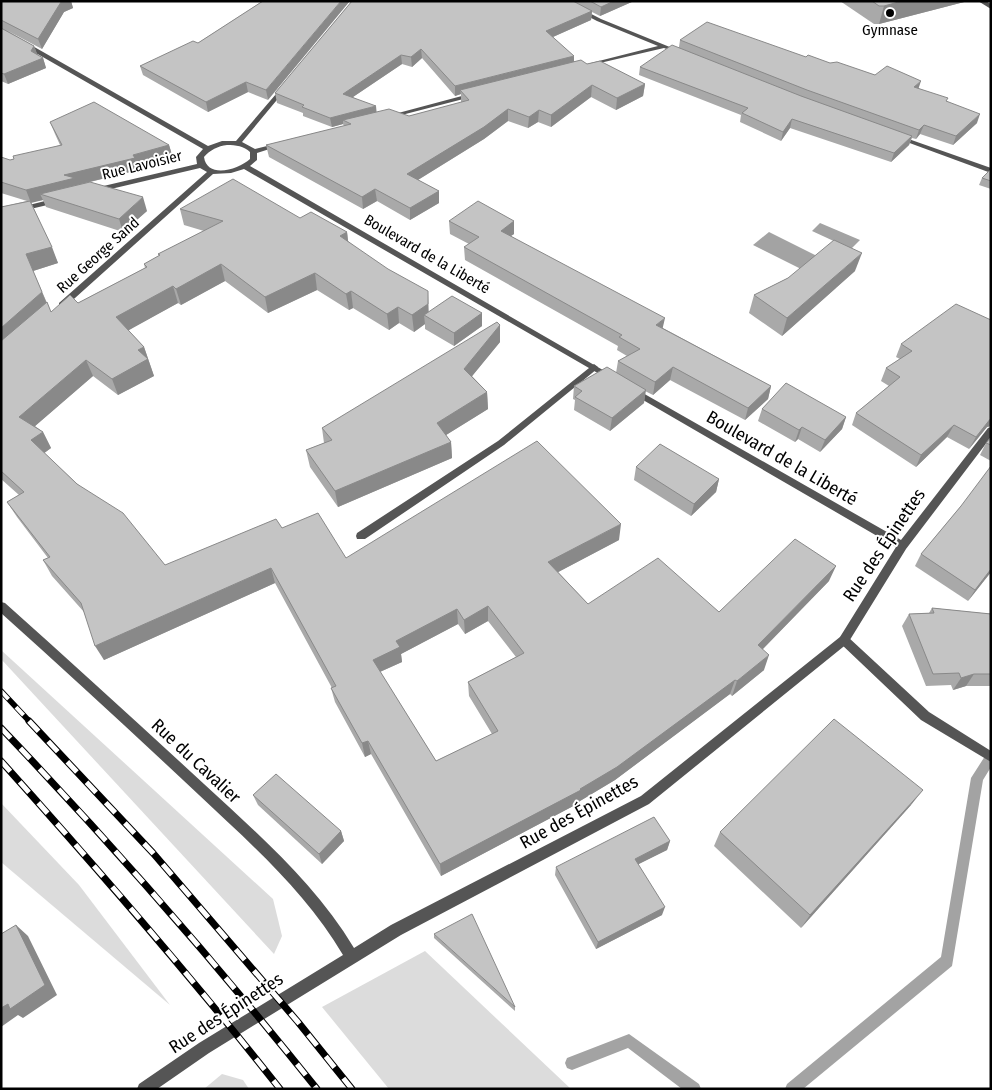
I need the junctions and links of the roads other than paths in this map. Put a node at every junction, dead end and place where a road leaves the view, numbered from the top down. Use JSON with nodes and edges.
{"nodes":[{"id":1,"x":561,"y":1,"type":"edge"},
{"id":2,"x":981,"y":1,"type":"edge"},
{"id":3,"x":991,"y":7,"type":"edge"},
{"id":4,"x":1,"y":30,"type":"edge"},
{"id":5,"x":665,"y":46,"type":"junction"},
{"id":6,"x":683,"y":54,"type":"edge"},
{"id":7,"x":583,"y":67,"type":"edge"},
{"id":8,"x":288,"y":83,"type":"edge"},
{"id":9,"x":476,"y":94,"type":"edge"},
{"id":10,"x":380,"y":119,"type":"edge"},
{"id":11,"x":892,"y":135,"type":"edge"},
{"id":12,"x":238,"y":143,"type":"junction"},
{"id":13,"x":283,"y":144,"type":"edge"},
{"id":14,"x":208,"y":149,"type":"junction"},
{"id":15,"x":254,"y":152,"type":"junction"},
{"id":16,"x":202,"y":165,"type":"junction"},
{"id":17,"x":246,"y":167,"type":"junction"},
{"id":18,"x":212,"y":171,"type":"junction"},
{"id":19,"x":991,"y":171,"type":"edge"},
{"id":20,"x":87,"y":193,"type":"edge"},
{"id":21,"x":68,"y":198,"type":"edge"},
{"id":22,"x":1,"y":214,"type":"edge"},
{"id":23,"x":52,"y":314,"type":"edge"},
{"id":24,"x":594,"y":367,"type":"junction"},
{"id":25,"x":619,"y":382,"type":"edge"},
{"id":26,"x":628,"y":387,"type":"edge"},
{"id":27,"x":991,"y":430,"type":"edge"},
{"id":28,"x":361,"y":536,"type":"dead end"},
{"id":29,"x":902,"y":546,"type":"junction"},
{"id":30,"x":1,"y":606,"type":"edge"},
{"id":31,"x":844,"y":640,"type":"junction"},
{"id":32,"x":987,"y":755,"type":"edge"},
{"id":33,"x":352,"y":956,"type":"junction"},
{"id":34,"x":144,"y":1089,"type":"edge"}],
"edges":[{"from":1,"to":5,"type":"street"},
{"from":2,"to":3,"type":"street"},
{"from":4,"to":14,"type":"street"},
{"from":5,"to":6,"type":"street"},
{"from":5,"to":7,"type":"street"},
{"from":8,"to":12,"type":"street"},
{"from":9,"to":10,"type":"street"},
{"from":11,"to":19,"type":"street"},
{"from":12,"to":14,"type":"street"},
{"from":12,"to":15,"type":"street"},
{"from":13,"to":15,"type":"street"},
{"from":14,"to":16,"type":"street"},
{"from":15,"to":17,"type":"street"},
{"from":16,"to":18,"type":"street"},
{"from":16,"to":20,"type":"street","name":"Rue Lavoisier"},
{"from":17,"to":18,"type":"street"},
{"from":17,"to":24,"type":"street","name":"Boulevard de la Liberté"},
{"from":18,"to":23,"type":"street","name":"Rue George Sand"},
{"from":21,"to":22,"type":"street"},
{"from":24,"to":25,"type":"street","name":"Boulevard de la Liberté"},
{"from":24,"to":28,"type":"street"},
{"from":26,"to":29,"type":"street","name":"Boulevard de la Liberté"},
{"from":27,"to":29,"type":"street","name":"Rue des Épinettes"},
{"from":29,"to":31,"type":"street","name":"Rue des Épinettes"},
{"from":30,"to":33,"type":"street","name":"Rue du Cavalier"},
{"from":31,"to":32,"type":"street"},
{"from":31,"to":33,"type":"street","name":"Rue des Épinettes"},
{"from":33,"to":34,"type":"street","name":"Rue des Épinettes"}]}
